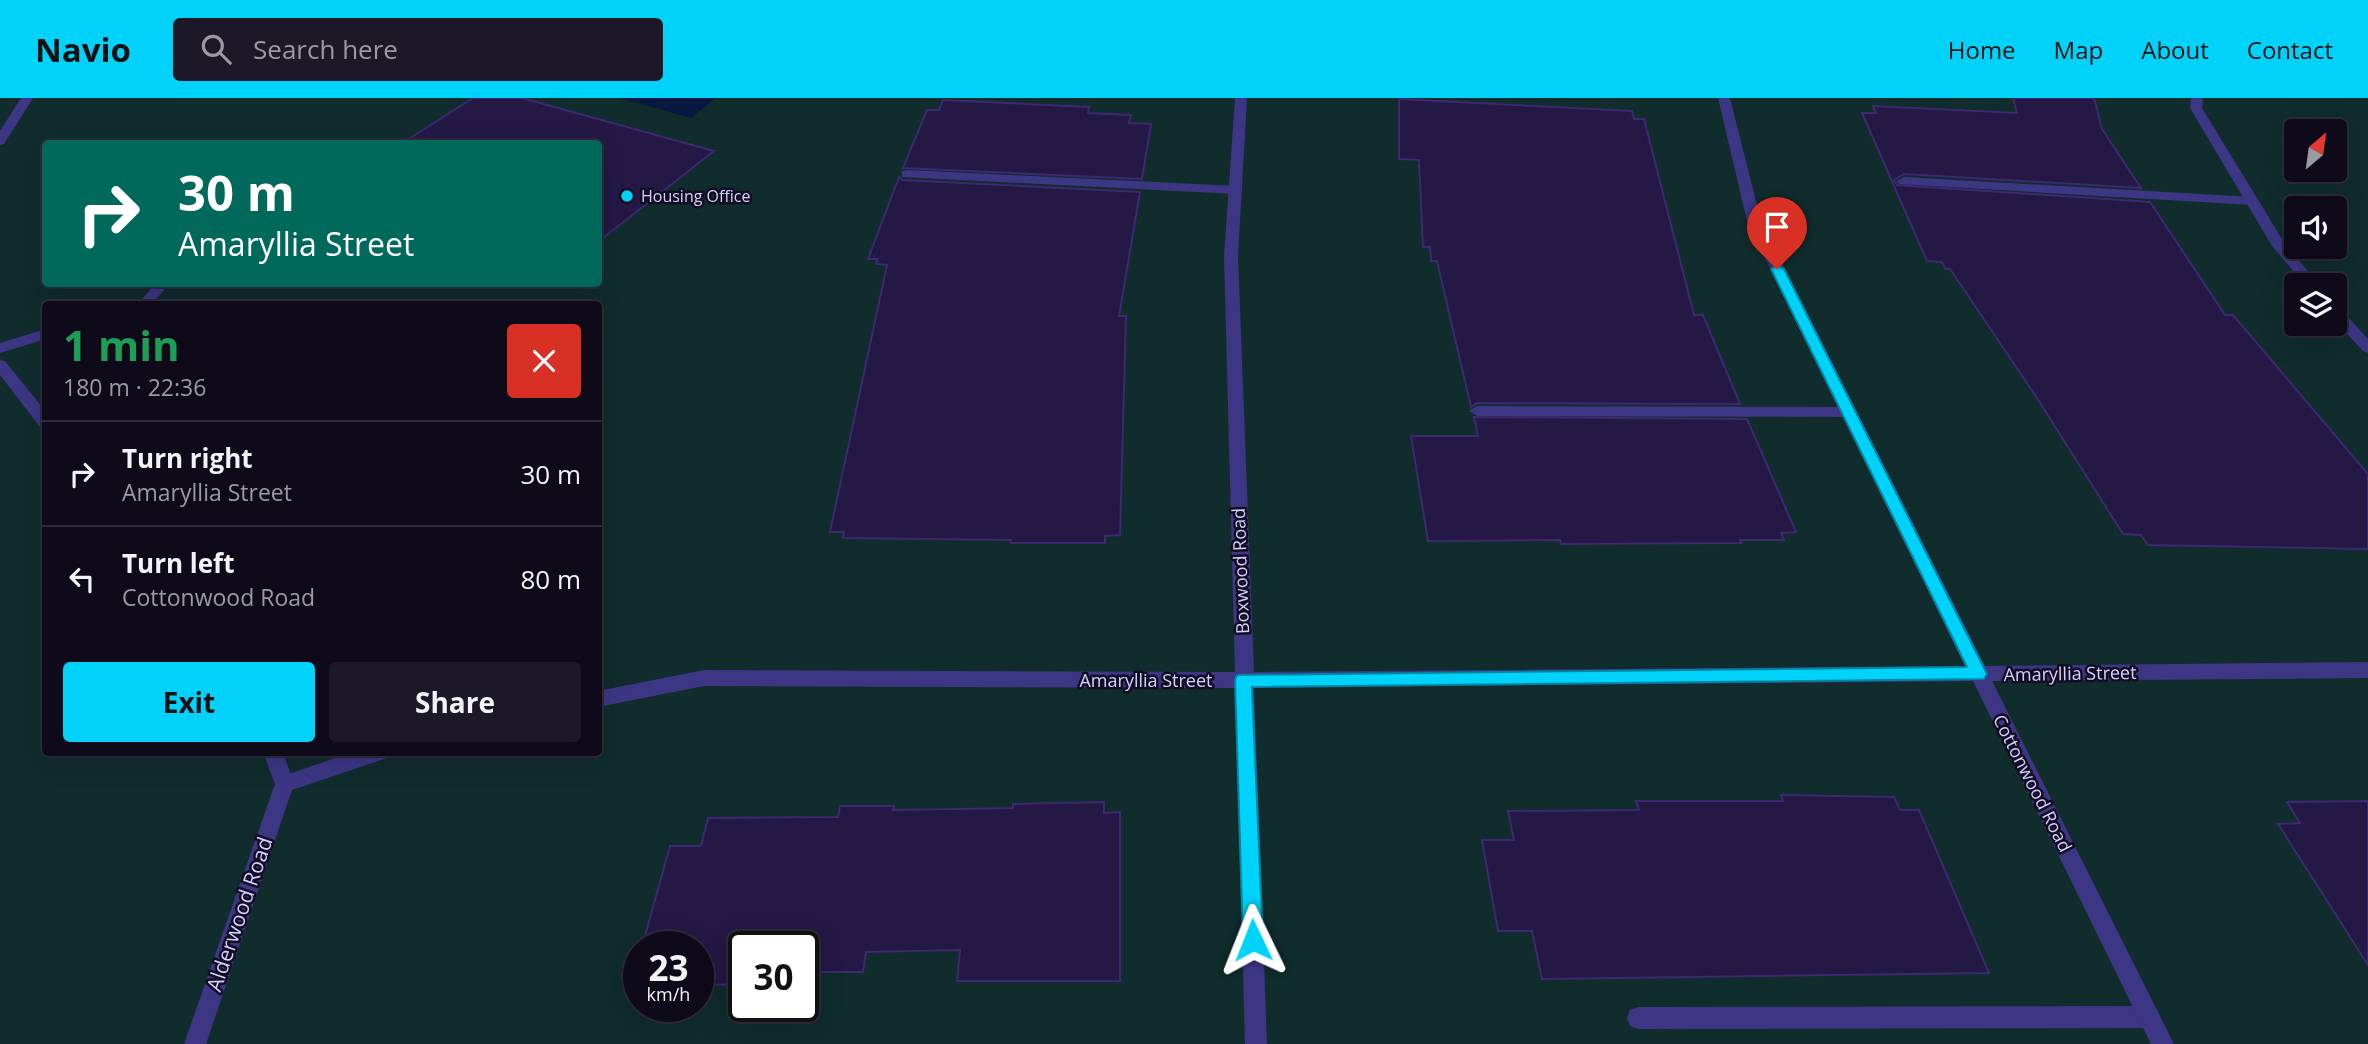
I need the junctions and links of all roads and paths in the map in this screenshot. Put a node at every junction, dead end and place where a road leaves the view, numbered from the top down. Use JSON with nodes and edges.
{"nodes":[{"id":1,"x":27,"y":98,"type":"edge"},
{"id":2,"x":1241,"y":98,"type":"edge"},
{"id":3,"x":1724,"y":98,"type":"edge"},
{"id":4,"x":2197,"y":98,"type":"edge"},
{"id":5,"x":0,"y":141,"type":"edge"},
{"id":6,"x":907,"y":174,"type":"dead end"},
{"id":7,"x":1904,"y":181,"type":"dead end"},
{"id":8,"x":1236,"y":190,"type":"junction"},
{"id":9,"x":2252,"y":201,"type":"junction"},
{"id":10,"x":2303,"y":273,"type":"edge"},
{"id":11,"x":159,"y":287,"type":"edge"},
{"id":12,"x":148,"y":301,"type":"edge"},
{"id":13,"x":2347,"y":325,"type":"edge"},
{"id":14,"x":42,"y":335,"type":"edge"},
{"id":15,"x":0,"y":348,"type":"edge"},
{"id":16,"x":2368,"y":348,"type":"edge"},
{"id":17,"x":0,"y":365,"type":"edge"},
{"id":18,"x":1477,"y":411,"type":"dead end"},
{"id":19,"x":1848,"y":412,"type":"junction"},
{"id":20,"x":42,"y":418,"type":"edge"},
{"id":21,"x":2368,"y":670,"type":"edge"},
{"id":22,"x":1978,"y":674,"type":"junction"},
{"id":23,"x":1243,"y":680,"type":"junction"},
{"id":24,"x":602,"y":698,"type":"edge"},
{"id":25,"x":274,"y":756,"type":"edge"},
{"id":26,"x":368,"y":756,"type":"edge"},
{"id":27,"x":284,"y":784,"type":"junction"},
{"id":28,"x":2149,"y":1017,"type":"junction"},
{"id":29,"x":1638,"y":1018,"type":"dead end"},
{"id":30,"x":195,"y":1044,"type":"edge"},
{"id":31,"x":1256,"y":1044,"type":"edge"},
{"id":32,"x":2163,"y":1044,"type":"edge"}],
"edges":[{"from":1,"to":5,"type":"street"},
{"from":2,"to":8,"type":"street","name":"Boxwood Road"},
{"from":3,"to":19,"type":"street","name":"Cottonwood Road"},
{"from":4,"to":9,"type":"street"},
{"from":6,"to":8,"type":"street"},
{"from":7,"to":9,"type":"street"},
{"from":8,"to":23,"type":"street","name":"Boxwood Road"},
{"from":9,"to":10,"type":"street"},
{"from":11,"to":12,"type":"street"},
{"from":13,"to":16,"type":"street"},
{"from":14,"to":15,"type":"street"},
{"from":17,"to":20,"type":"street"},
{"from":18,"to":19,"type":"street"},
{"from":19,"to":22,"type":"street","name":"Cottonwood Road"},
{"from":21,"to":22,"type":"street","name":"Amaryllia Street"},
{"from":22,"to":23,"type":"street","name":"Amaryllia Street"},
{"from":22,"to":28,"type":"street","name":"Cottonwood Road"},
{"from":23,"to":24,"type":"street","name":"Amaryllia Street"},
{"from":23,"to":31,"type":"street","name":"Boxwood Road"},
{"from":25,"to":27,"type":"street"},
{"from":26,"to":27,"type":"street"},
{"from":27,"to":30,"type":"street","name":"Alderwood Road"},
{"from":28,"to":29,"type":"street"},
{"from":28,"to":32,"type":"street","name":"Cottonwood Road"}]}
